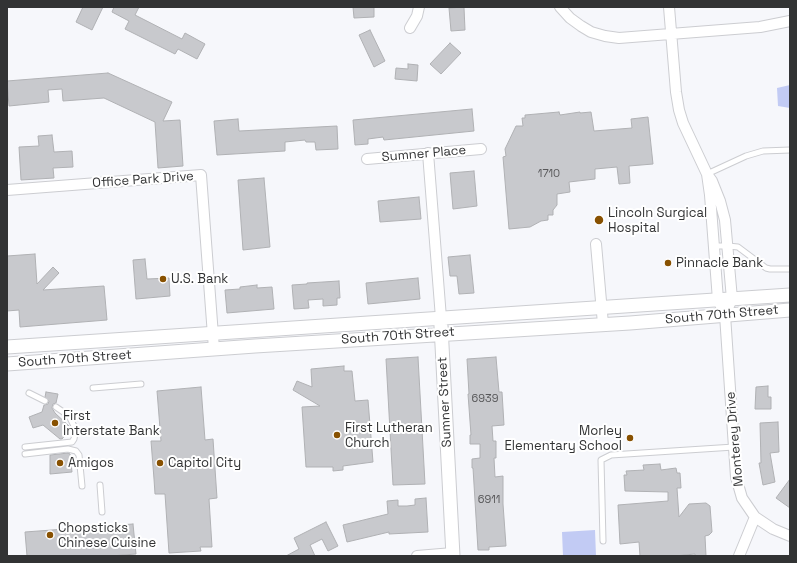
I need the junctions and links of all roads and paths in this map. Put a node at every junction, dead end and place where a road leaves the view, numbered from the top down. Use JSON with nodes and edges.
{"nodes":[{"id":1,"x":419,"y":7,"type":"edge"},
{"id":2,"x":560,"y":7,"type":"edge"},
{"id":3,"x":669,"y":7,"type":"edge"},
{"id":4,"x":790,"y":21,"type":"edge"},
{"id":5,"x":410,"y":28,"type":"dead end"},
{"id":6,"x":671,"y":34,"type":"junction"},
{"id":7,"x":481,"y":149,"type":"dead end"},
{"id":8,"x":790,"y":150,"type":"edge"},
{"id":9,"x":428,"y":153,"type":"junction"},
{"id":10,"x":367,"y":160,"type":"dead end"},
{"id":11,"x":707,"y":174,"type":"junction"},
{"id":12,"x":7,"y":190,"type":"edge"},
{"id":13,"x":596,"y":244,"type":"dead end"},
{"id":14,"x":714,"y":246,"type":"junction"},
{"id":15,"x":728,"y":246,"type":"junction"},
{"id":16,"x":790,"y":269,"type":"edge"},
{"id":17,"x":790,"y":295,"type":"edge"},
{"id":18,"x":732,"y":299,"type":"junction"},
{"id":19,"x":718,"y":300,"type":"junction"},
{"id":20,"x":602,"y":307,"type":"junction"},
{"id":21,"x":790,"y":310,"type":"edge"},
{"id":22,"x":725,"y":315,"type":"junction"},
{"id":23,"x":441,"y":318,"type":"junction"},
{"id":24,"x":603,"y":324,"type":"junction"},
{"id":25,"x":212,"y":333,"type":"junction"},
{"id":26,"x":442,"y":334,"type":"junction"},
{"id":27,"x":7,"y":347,"type":"edge"},
{"id":28,"x":214,"y":349,"type":"junction"},
{"id":29,"x":7,"y":364,"type":"edge"},
{"id":30,"x":140,"y":384,"type":"dead end"},
{"id":31,"x":93,"y":388,"type":"dead end"},
{"id":32,"x":29,"y":393,"type":"dead end"},
{"id":33,"x":45,"y":401,"type":"dead end"},
{"id":34,"x":56,"y":407,"type":"dead end"},
{"id":35,"x":25,"y":447,"type":"dead end"},
{"id":36,"x":734,"y":447,"type":"junction"},
{"id":37,"x":25,"y":454,"type":"dead end"},
{"id":38,"x":100,"y":485,"type":"dead end"},
{"id":39,"x":82,"y":486,"type":"dead end"},
{"id":40,"x":102,"y":512,"type":"dead end"},
{"id":41,"x":755,"y":517,"type":"junction"},
{"id":42,"x":790,"y":536,"type":"edge"},
{"id":43,"x":604,"y":542,"type":"dead end"},
{"id":44,"x":453,"y":554,"type":"edge"},
{"id":45,"x":417,"y":556,"type":"edge"},
{"id":46,"x":739,"y":556,"type":"edge"}],
"edges":[{"from":1,"to":5,"type":"street"},
{"from":2,"to":6,"type":"street"},
{"from":3,"to":6,"type":"street"},
{"from":4,"to":6,"type":"street"},
{"from":6,"to":11,"type":"street"},
{"from":7,"to":9,"type":"street","name":"Sumner Place"},
{"from":8,"to":11,"type":"lane"},
{"from":9,"to":10,"type":"street","name":"Sumner Place"},
{"from":9,"to":23,"type":"street","name":"Sumner Street"},
{"from":11,"to":14,"type":"street"},
{"from":11,"to":15,"type":"street"},
{"from":12,"to":25,"type":"street","name":"Office Park Drive"},
{"from":13,"to":20,"type":"street"},
{"from":14,"to":15,"type":"lane"},
{"from":14,"to":19,"type":"street"},
{"from":15,"to":16,"type":"lane"},
{"from":15,"to":18,"type":"street"},
{"from":17,"to":18,"type":"main road","name":"South 70th Street"},
{"from":18,"to":19,"type":"main road","name":"South 70th Street"},
{"from":18,"to":22,"type":"street"},
{"from":19,"to":20,"type":"main road","name":"South 70th Street"},
{"from":19,"to":22,"type":"street"},
{"from":20,"to":23,"type":"main road","name":"South 70th Street"},
{"from":20,"to":24,"type":"street"},
{"from":21,"to":22,"type":"main road","name":"South 70th Street"},
{"from":22,"to":24,"type":"main road","name":"South 70th Street"},
{"from":22,"to":36,"type":"street","name":"Monterey Drive"},
{"from":23,"to":25,"type":"main road","name":"South 70th Street"},
{"from":23,"to":26,"type":"main road","name":"Sumner Street"},
{"from":24,"to":26,"type":"main road","name":"South 70th Street"},
{"from":25,"to":27,"type":"main road","name":"South 70th Street"},
{"from":25,"to":28,"type":"street","name":"Office Park Drive"},
{"from":26,"to":28,"type":"main road","name":"South 70th Street"},
{"from":26,"to":44,"type":"main road","name":"Sumner Street"},
{"from":28,"to":29,"type":"main road","name":"South 70th Street"},
{"from":30,"to":31,"type":"lane"},
{"from":32,"to":33,"type":"lane"},
{"from":34,"to":35,"type":"lane"},
{"from":36,"to":41,"type":"street","name":"Monterey Drive"},
{"from":36,"to":43,"type":"lane"},
{"from":37,"to":39,"type":"lane"},
{"from":38,"to":40,"type":"lane"},
{"from":41,"to":42,"type":"street"},
{"from":41,"to":46,"type":"street"},
{"from":44,"to":45,"type":"street"}]}
